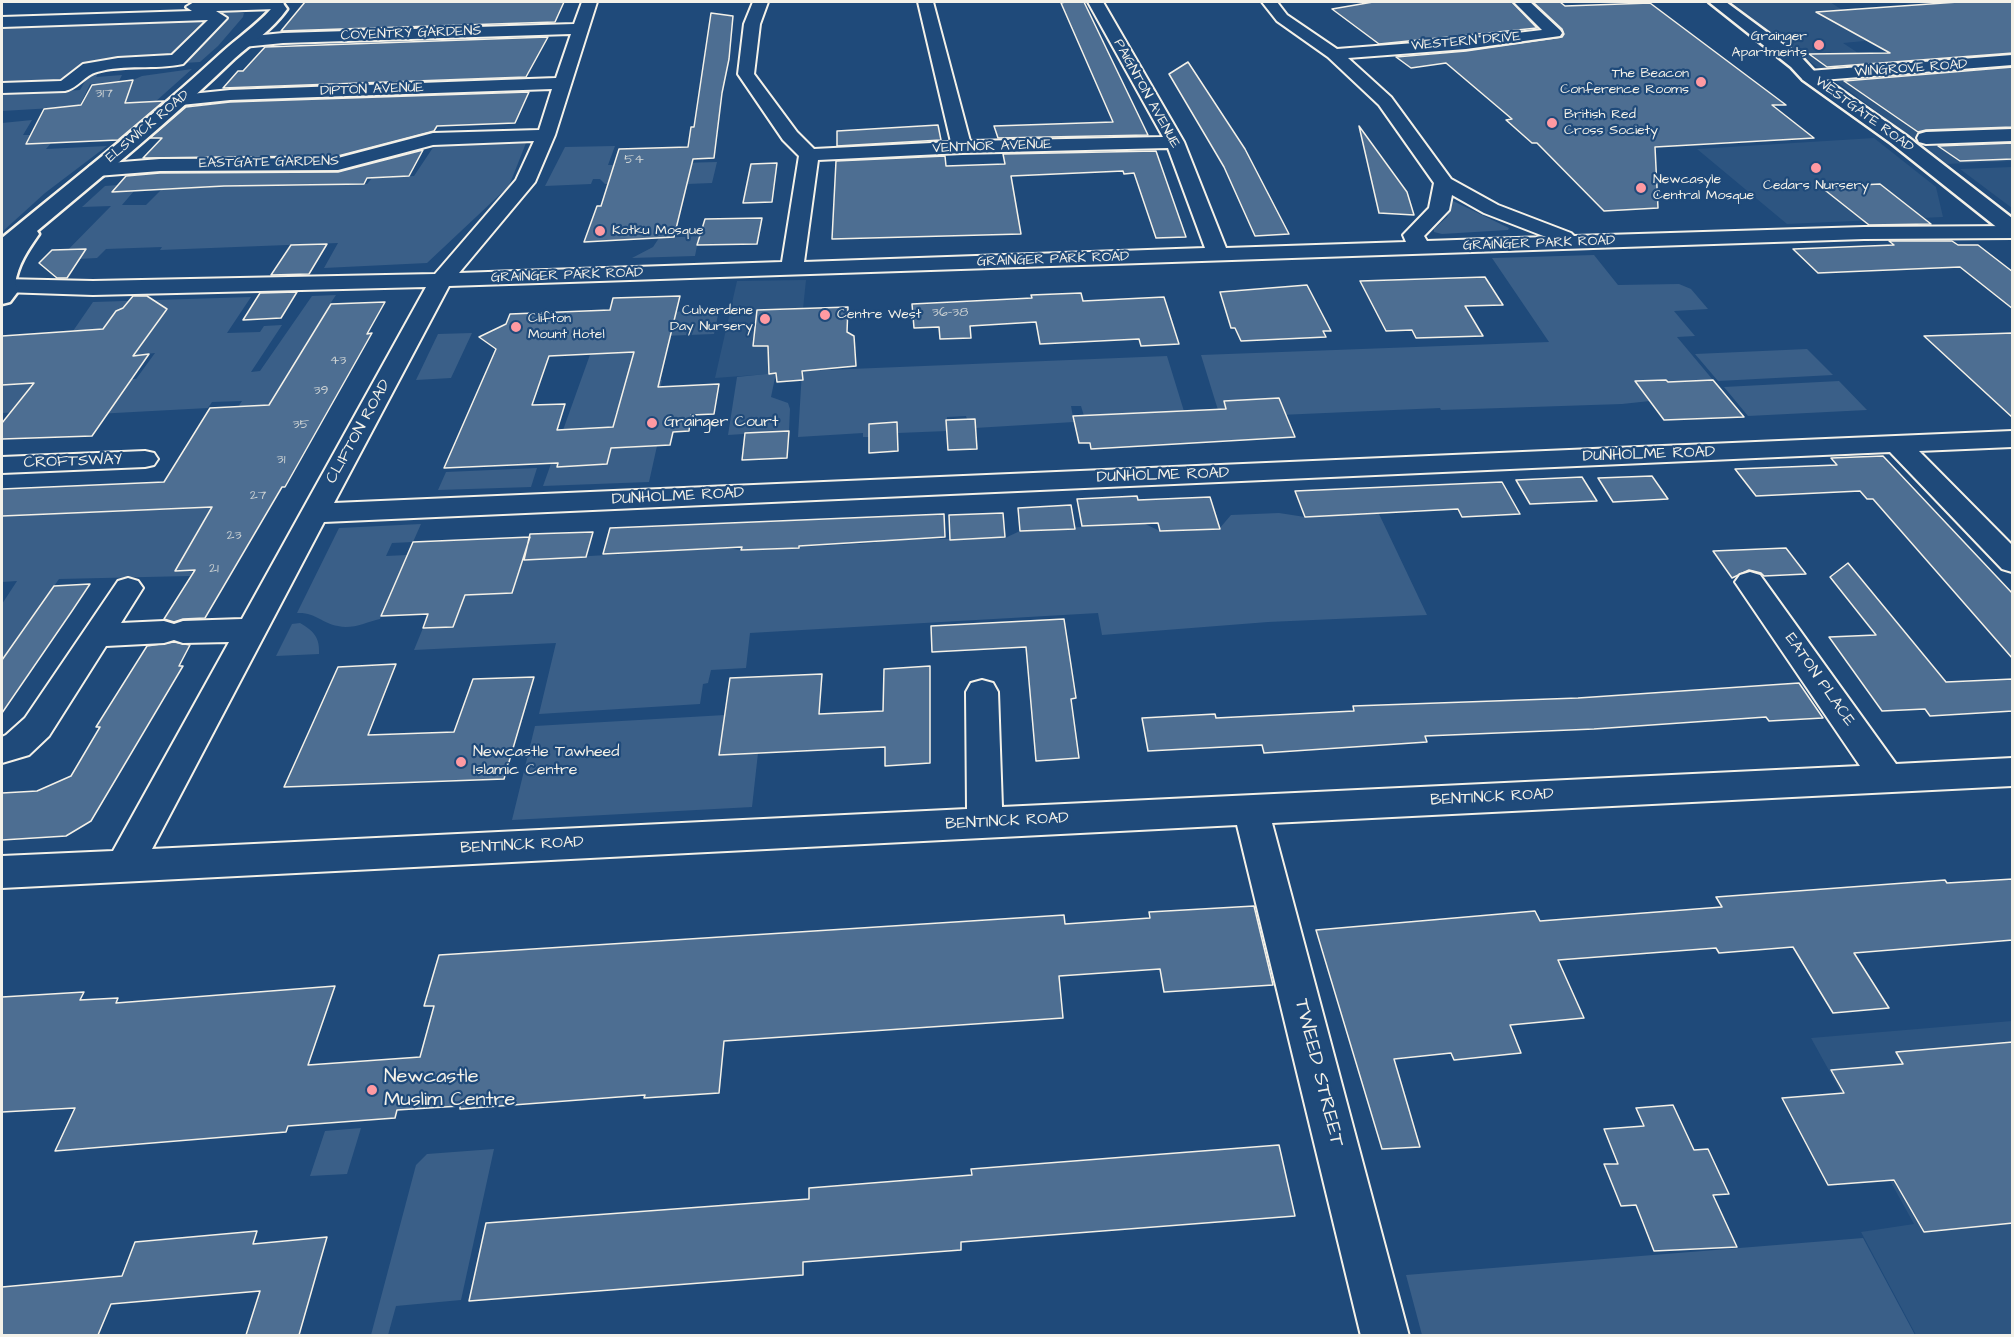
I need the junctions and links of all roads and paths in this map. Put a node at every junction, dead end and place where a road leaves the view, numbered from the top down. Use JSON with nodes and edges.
{"nodes":[{"id":1,"x":589,"y":2,"type":"edge"},
{"id":2,"x":760,"y":2,"type":"edge"},
{"id":3,"x":925,"y":2,"type":"edge"},
{"id":4,"x":1096,"y":2,"type":"edge"},
{"id":5,"x":1522,"y":2,"type":"edge"},
{"id":6,"x":1717,"y":2,"type":"edge"},
{"id":7,"x":277,"y":3,"type":"edge"},
{"id":8,"x":1277,"y":4,"type":"edge"},
{"id":9,"x":2,"y":14,"type":"edge"},
{"id":10,"x":2,"y":22,"type":"edge"},
{"id":11,"x":580,"y":29,"type":"junction"},
{"id":12,"x":250,"y":40,"type":"junction"},
{"id":13,"x":1334,"y":54,"type":"junction"},
{"id":14,"x":2013,"y":60,"type":"edge"},
{"id":15,"x":1809,"y":76,"type":"junction"},
{"id":16,"x":563,"y":83,"type":"junction"},
{"id":17,"x":2,"y":88,"type":"edge"},
{"id":18,"x":190,"y":100,"type":"junction"},
{"id":19,"x":546,"y":135,"type":"junction"},
{"id":20,"x":2013,"y":135,"type":"edge"},
{"id":21,"x":1926,"y":138,"type":"dead end"},
{"id":22,"x":1175,"y":142,"type":"junction"},
{"id":23,"x":962,"y":147,"type":"junction"},
{"id":24,"x":809,"y":154,"type":"junction"},
{"id":25,"x":97,"y":170,"type":"junction"},
{"id":26,"x":1444,"y":183,"type":"junction"},
{"id":27,"x":45,"y":215,"type":"junction"},
{"id":28,"x":2013,"y":230,"type":"edge"},
{"id":29,"x":1585,"y":243,"type":"junction"},
{"id":30,"x":1420,"y":248,"type":"junction"},
{"id":31,"x":2,"y":249,"type":"edge"},
{"id":32,"x":1218,"y":255,"type":"junction"},
{"id":33,"x":792,"y":269,"type":"junction"},
{"id":34,"x":441,"y":280,"type":"junction"},
{"id":35,"x":2,"y":292,"type":"edge"},
{"id":36,"x":2013,"y":439,"type":"edge"},
{"id":37,"x":1897,"y":444,"type":"junction"},
{"id":38,"x":145,"y":459,"type":"dead end"},
{"id":39,"x":2,"y":465,"type":"edge"},
{"id":40,"x":314,"y":513,"type":"junction"},
{"id":41,"x":2013,"y":562,"type":"edge"},
{"id":42,"x":1750,"y":582,"type":"dead end"},
{"id":43,"x":128,"y":588,"type":"dead end"},
{"id":44,"x":253,"y":630,"type":"junction"},
{"id":45,"x":99,"y":634,"type":"junction"},
{"id":46,"x":982,"y":692,"type":"dead end"},
{"id":47,"x":2,"y":750,"type":"edge"},
{"id":48,"x":2013,"y":772,"type":"edge"},
{"id":49,"x":1887,"y":778,"type":"junction"},
{"id":50,"x":1251,"y":810,"type":"junction"},
{"id":51,"x":985,"y":823,"type":"junction"},
{"id":52,"x":124,"y":866,"type":"junction"},
{"id":53,"x":2,"y":872,"type":"edge"},
{"id":54,"x":1385,"y":1335,"type":"edge"}],
"edges":[{"from":1,"to":11,"type":"street","name":"CLIFTON ROAD"},
{"from":2,"to":24,"type":"street"},
{"from":3,"to":23,"type":"street"},
{"from":4,"to":22,"type":"street","name":"PAIGNTON AVENUE"},
{"from":5,"to":13,"type":"street","name":"WESTERN DRIVE"},
{"from":6,"to":15,"type":"main road","name":"WESTGATE ROAD"},
{"from":7,"to":9,"type":"street"},
{"from":7,"to":12,"type":"main road","name":"ELSWICK ROAD"},
{"from":8,"to":13,"type":"street"},
{"from":10,"to":17,"type":"street"},
{"from":11,"to":12,"type":"street","name":"COVENTRY GARDENS"},
{"from":11,"to":16,"type":"street","name":"CLIFTON ROAD"},
{"from":12,"to":18,"type":"main road","name":"ELSWICK ROAD"},
{"from":13,"to":26,"type":"street"},
{"from":14,"to":15,"type":"street","name":"WINGROVE ROAD"},
{"from":15,"to":28,"type":"main road","name":"WESTGATE ROAD"},
{"from":16,"to":18,"type":"street","name":"DIPTON AVENUE"},
{"from":16,"to":19,"type":"street","name":"CLIFTON ROAD"},
{"from":18,"to":25,"type":"main road","name":"ELSWICK ROAD"},
{"from":19,"to":25,"type":"street","name":"EASTGATE GARDENS"},
{"from":19,"to":34,"type":"street","name":"CLIFTON ROAD"},
{"from":20,"to":21,"type":"street"},
{"from":22,"to":23,"type":"street","name":"VENTNOR AVENUE"},
{"from":22,"to":32,"type":"street","name":"PAIGNTON AVENUE"},
{"from":23,"to":24,"type":"street","name":"VENTNOR AVENUE"},
{"from":24,"to":33,"type":"street"},
{"from":25,"to":27,"type":"main road","name":"ELSWICK ROAD"},
{"from":26,"to":29,"type":"street"},
{"from":26,"to":30,"type":"street"},
{"from":27,"to":31,"type":"main road","name":"ELSWICK ROAD"},
{"from":27,"to":35,"type":"main road","name":"ELSWICK ROAD"},
{"from":28,"to":29,"type":"street","name":"GRAINGER PARK ROAD"},
{"from":29,"to":30,"type":"street","name":"GRAINGER PARK ROAD"},
{"from":30,"to":32,"type":"street","name":"GRAINGER PARK ROAD"},
{"from":32,"to":33,"type":"street","name":"GRAINGER PARK ROAD"},
{"from":33,"to":34,"type":"street","name":"GRAINGER PARK ROAD"},
{"from":34,"to":35,"type":"street","name":"GRAINGER PARK ROAD"},
{"from":34,"to":40,"type":"street","name":"CLIFTON ROAD"},
{"from":36,"to":37,"type":"street","name":"DUNHOLME ROAD"},
{"from":37,"to":40,"type":"street","name":"DUNHOLME ROAD"},
{"from":37,"to":41,"type":"street"},
{"from":38,"to":39,"type":"street","name":"CROFTSWAY"},
{"from":40,"to":44,"type":"street","name":"CLIFTON ROAD"},
{"from":42,"to":49,"type":"street","name":"EATON PLACE"},
{"from":43,"to":45,"type":"street"},
{"from":44,"to":45,"type":"street"},
{"from":44,"to":52,"type":"street","name":"CLIFTON ROAD"},
{"from":45,"to":47,"type":"street"},
{"from":46,"to":51,"type":"street"},
{"from":48,"to":49,"type":"street","name":"BENTINCK ROAD"},
{"from":49,"to":50,"type":"street","name":"BENTINCK ROAD"},
{"from":50,"to":51,"type":"street","name":"BENTINCK ROAD"},
{"from":50,"to":54,"type":"street","name":"TWEED STREET"},
{"from":51,"to":52,"type":"street","name":"BENTINCK ROAD"},
{"from":52,"to":53,"type":"street","name":"BENTINCK ROAD"}]}
